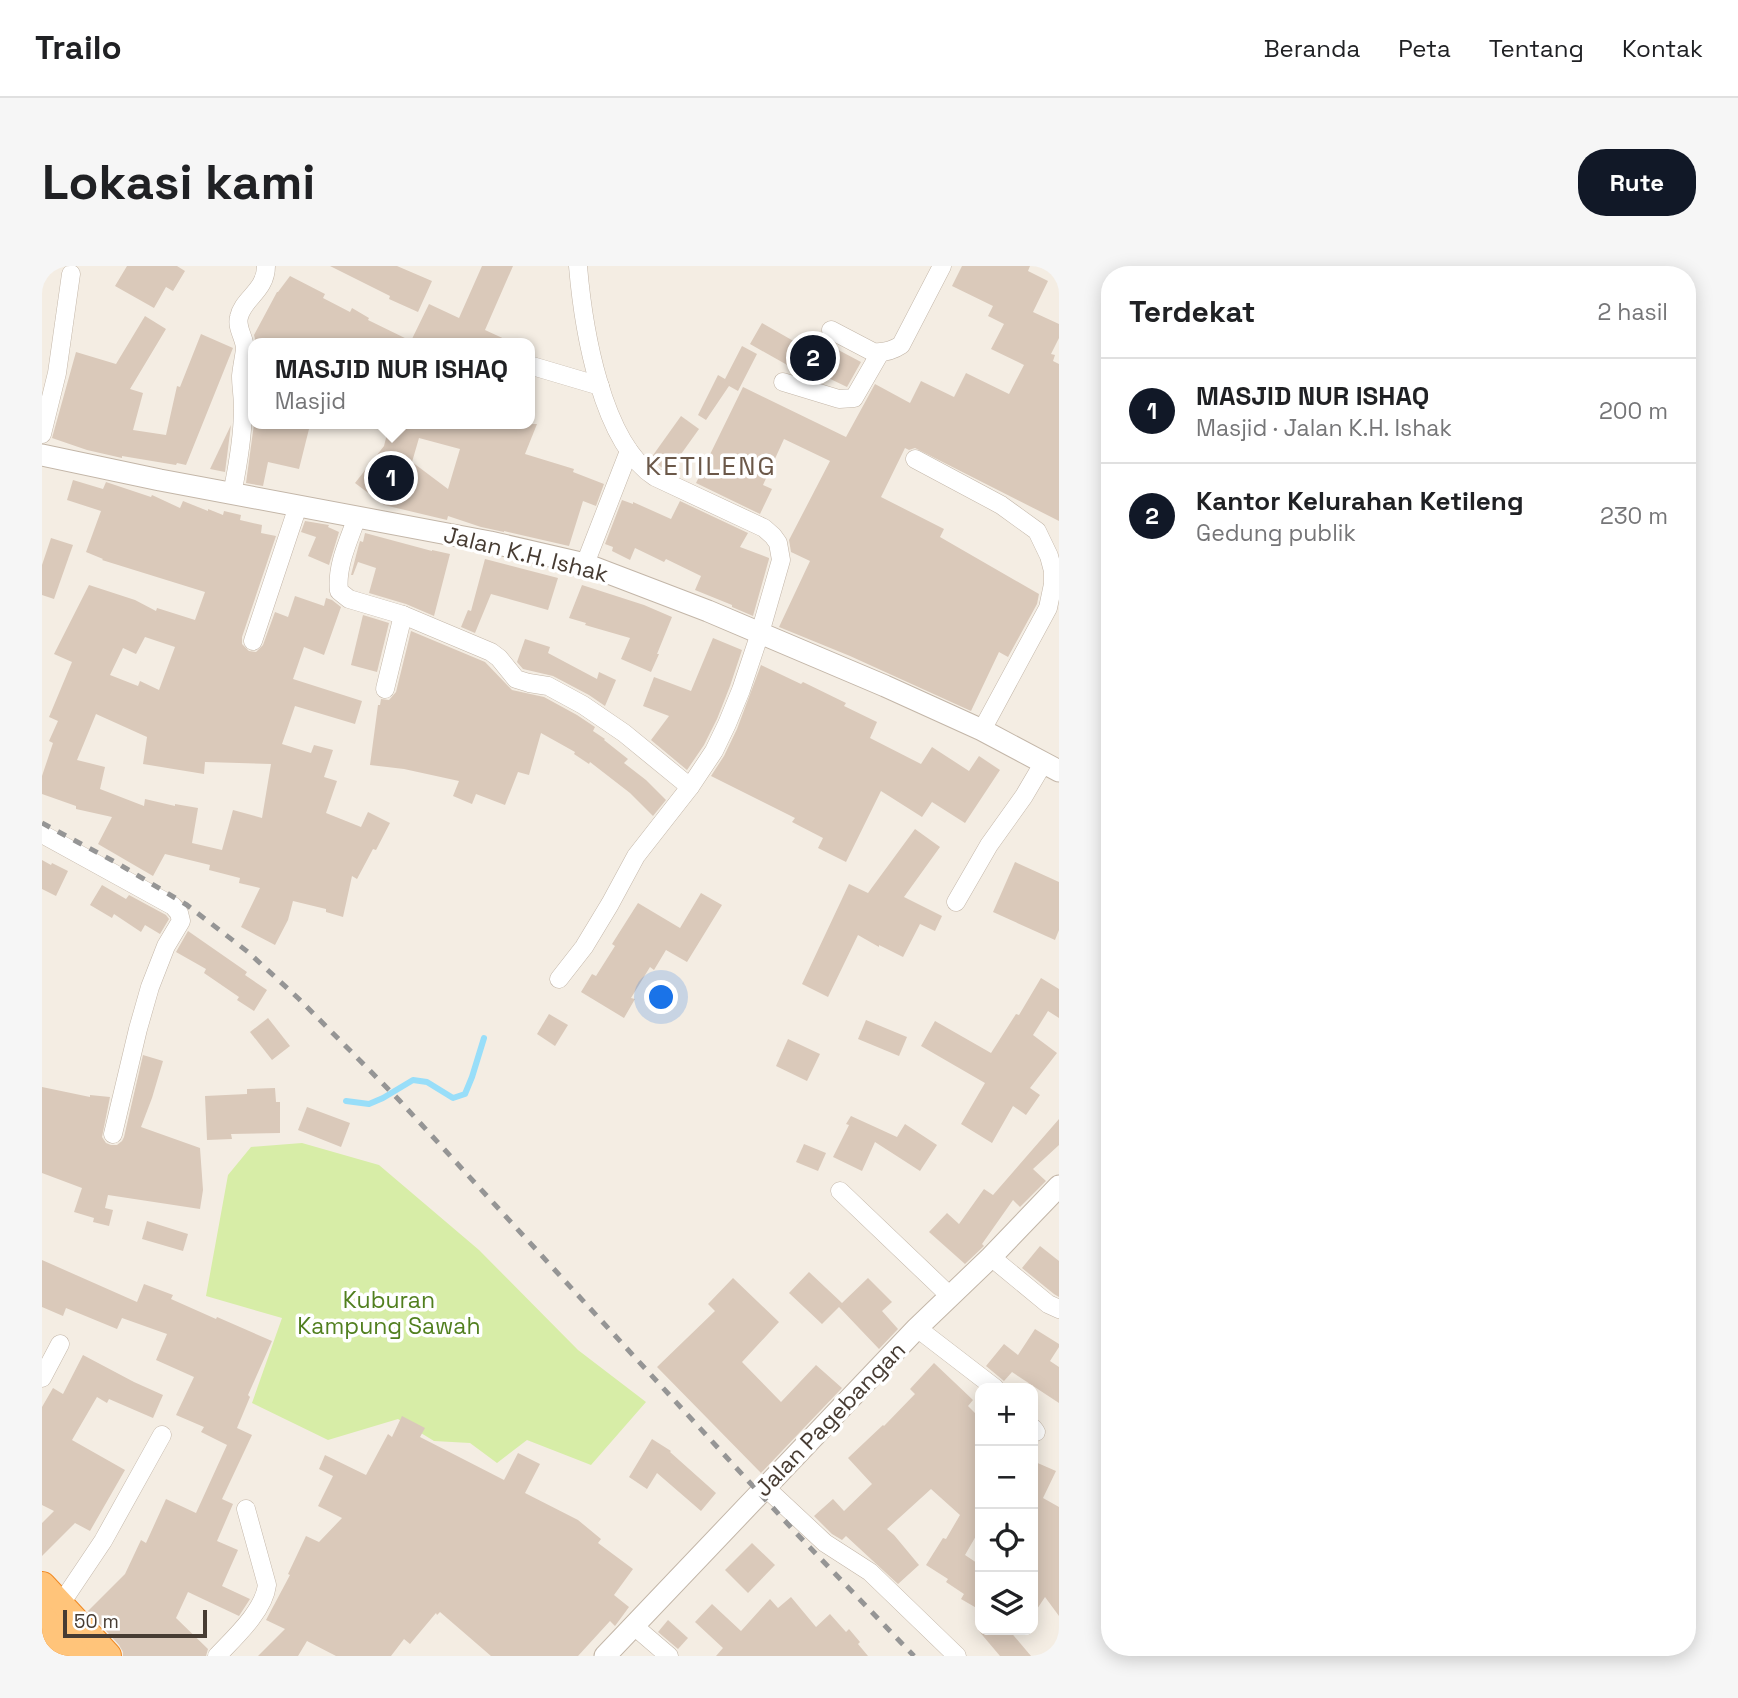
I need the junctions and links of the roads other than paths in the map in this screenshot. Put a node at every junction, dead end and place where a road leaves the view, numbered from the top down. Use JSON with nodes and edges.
{"nodes":[{"id":1,"x":266,"y":266,"type":"edge"},
{"id":2,"x":578,"y":266,"type":"edge"},
{"id":3,"x":942,"y":266,"type":"edge"},
{"id":4,"x":71,"y":274,"type":"dead end"},
{"id":5,"x":831,"y":330,"type":"dead end"},
{"id":6,"x":880,"y":353,"type":"junction"},
{"id":7,"x":535,"y":367,"type":"edge"},
{"id":8,"x":783,"y":382,"type":"dead end"},
{"id":9,"x":600,"y":386,"type":"junction"},
{"id":10,"x":42,"y":434,"type":"edge"},
{"id":11,"x":629,"y":451,"type":"junction"},
{"id":12,"x":43,"y":459,"type":"edge"},
{"id":13,"x":915,"y":459,"type":"dead end"},
{"id":14,"x":232,"y":494,"type":"junction"},
{"id":15,"x":298,"y":506,"type":"junction"},
{"id":16,"x":357,"y":517,"type":"junction"},
{"id":17,"x":585,"y":564,"type":"junction"},
{"id":18,"x":403,"y":615,"type":"junction"},
{"id":19,"x":760,"y":633,"type":"junction"},
{"id":20,"x":253,"y":641,"type":"dead end"},
{"id":21,"x":385,"y":689,"type":"dead end"},
{"id":22,"x":982,"y":730,"type":"junction"},
{"id":23,"x":1052,"y":766,"type":"edge"},
{"id":24,"x":690,"y":786,"type":"junction"},
{"id":25,"x":42,"y":834,"type":"edge"},
{"id":26,"x":956,"y":902,"type":"dead end"},
{"id":27,"x":559,"y":979,"type":"dead end"},
{"id":28,"x":113,"y":1134,"type":"dead end"},
{"id":29,"x":1059,"y":1186,"type":"edge"},
{"id":30,"x":840,"y":1191,"type":"dead end"},
{"id":31,"x":991,"y":1257,"type":"junction"},
{"id":32,"x":950,"y":1296,"type":"junction"},
{"id":33,"x":1059,"y":1309,"type":"edge"},
{"id":34,"x":917,"y":1328,"type":"junction"},
{"id":35,"x":60,"y":1344,"type":"dead end"},
{"id":36,"x":42,"y":1378,"type":"edge"},
{"id":37,"x":988,"y":1383,"type":"edge"},
{"id":38,"x":162,"y":1435,"type":"dead end"},
{"id":39,"x":765,"y":1487,"type":"junction"},
{"id":40,"x":246,"y":1509,"type":"dead end"},
{"id":41,"x":48,"y":1616,"type":"edge"},
{"id":42,"x":634,"y":1626,"type":"junction"},
{"id":43,"x":76,"y":1656,"type":"edge"},
{"id":44,"x":107,"y":1656,"type":"edge"},
{"id":45,"x":217,"y":1656,"type":"edge"},
{"id":46,"x":605,"y":1656,"type":"edge"},
{"id":47,"x":669,"y":1656,"type":"edge"},
{"id":48,"x":957,"y":1656,"type":"edge"}],
"edges":[{"from":1,"to":14,"type":"street"},
{"from":2,"to":9,"type":"street"},
{"from":3,"to":6,"type":"street"},
{"from":4,"to":10,"type":"street"},
{"from":5,"to":6,"type":"street"},
{"from":6,"to":8,"type":"street"},
{"from":7,"to":9,"type":"street"},
{"from":9,"to":11,"type":"street"},
{"from":11,"to":17,"type":"street"},
{"from":11,"to":19,"type":"street"},
{"from":12,"to":14,"type":"street","name":"Jalan K.H. Ishak"},
{"from":13,"to":22,"type":"street"},
{"from":14,"to":15,"type":"street","name":"Jalan K.H. Ishak"},
{"from":15,"to":16,"type":"street","name":"Jalan K.H. Ishak"},
{"from":15,"to":20,"type":"street"},
{"from":16,"to":17,"type":"street","name":"Jalan K.H. Ishak"},
{"from":16,"to":18,"type":"street"},
{"from":17,"to":19,"type":"street","name":"Jalan K.H. Ishak"},
{"from":18,"to":21,"type":"street"},
{"from":18,"to":24,"type":"street"},
{"from":19,"to":22,"type":"street","name":"Jalan K.H. Ishak"},
{"from":19,"to":24,"type":"street"},
{"from":22,"to":23,"type":"street","name":"Jalan K.H. Ishak"},
{"from":23,"to":26,"type":"street"},
{"from":24,"to":27,"type":"street"},
{"from":25,"to":28,"type":"street"},
{"from":29,"to":31,"type":"street","name":"Jalan Pagebangan"},
{"from":30,"to":32,"type":"street"},
{"from":31,"to":32,"type":"street","name":"Jalan Pagebangan"},
{"from":31,"to":33,"type":"street"},
{"from":32,"to":34,"type":"street","name":"Jalan Pagebangan"},
{"from":34,"to":37,"type":"street"},
{"from":34,"to":39,"type":"street","name":"Jalan Pagebangan"},
{"from":35,"to":36,"type":"street"},
{"from":38,"to":41,"type":"street"},
{"from":39,"to":42,"type":"street","name":"Jalan Pagebangan"},
{"from":39,"to":48,"type":"street"},
{"from":40,"to":45,"type":"street"},
{"from":41,"to":43,"type":"highway"},
{"from":41,"to":44,"type":"highway"},
{"from":42,"to":46,"type":"street","name":"Jalan Pagebangan"},
{"from":42,"to":47,"type":"street"}]}
